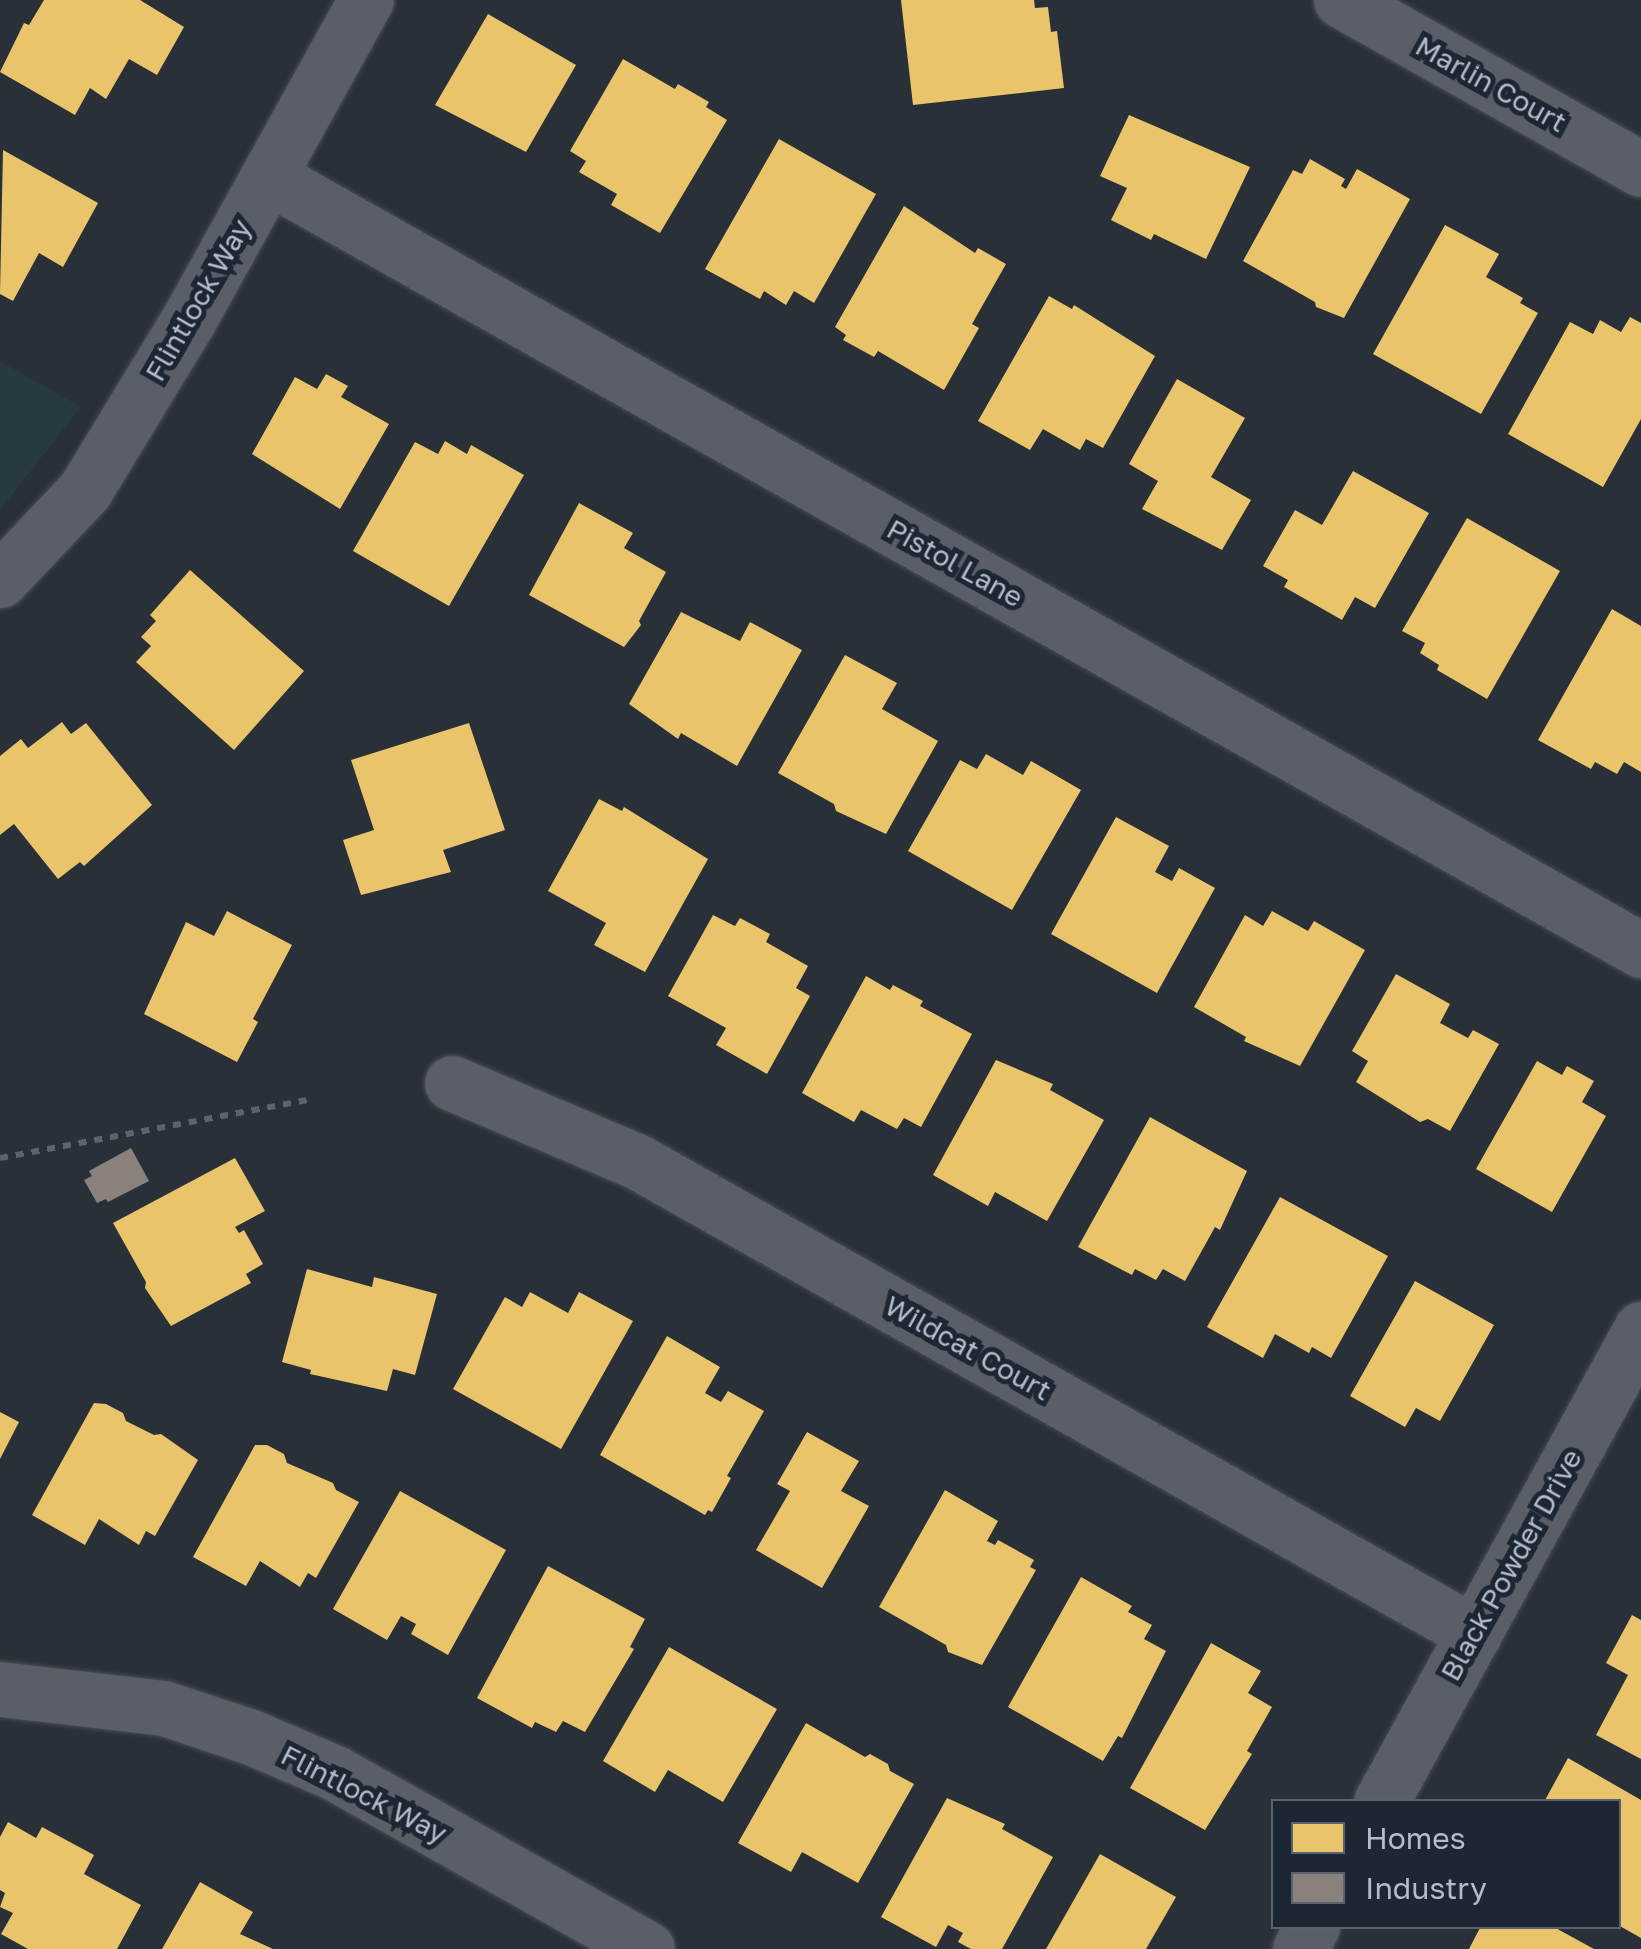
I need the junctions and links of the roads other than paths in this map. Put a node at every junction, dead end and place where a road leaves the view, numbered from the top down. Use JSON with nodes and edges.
{"nodes":[{"id":1,"x":366,"y":0,"type":"edge"},
{"id":2,"x":1340,"y":0,"type":"edge"},
{"id":3,"x":1641,"y":169,"type":"edge"},
{"id":4,"x":270,"y":177,"type":"junction"},
{"id":5,"x":0,"y":580,"type":"edge"},
{"id":6,"x":1641,"y":950,"type":"edge"},
{"id":7,"x":452,"y":1083,"type":"dead end"},
{"id":8,"x":1641,"y":1328,"type":"edge"},
{"id":9,"x":1474,"y":1634,"type":"junction"},
{"id":10,"x":0,"y":1689,"type":"edge"},
{"id":11,"x":1383,"y":1799,"type":"edge"},
{"id":12,"x":647,"y":1949,"type":"edge"}],
"edges":[{"from":1,"to":4,"type":"street","name":"Flintlock Way"},
{"from":2,"to":3,"type":"street","name":"Marlin Court"},
{"from":4,"to":5,"type":"street","name":"Flintlock Way"},
{"from":4,"to":6,"type":"street","name":"Pistol Lane"},
{"from":7,"to":9,"type":"street","name":"Wildcat Court"},
{"from":8,"to":9,"type":"street","name":"Black Powder Drive"},
{"from":9,"to":11,"type":"street","name":"Black Powder Drive"},
{"from":10,"to":12,"type":"street","name":"Flintlock Way"}]}
